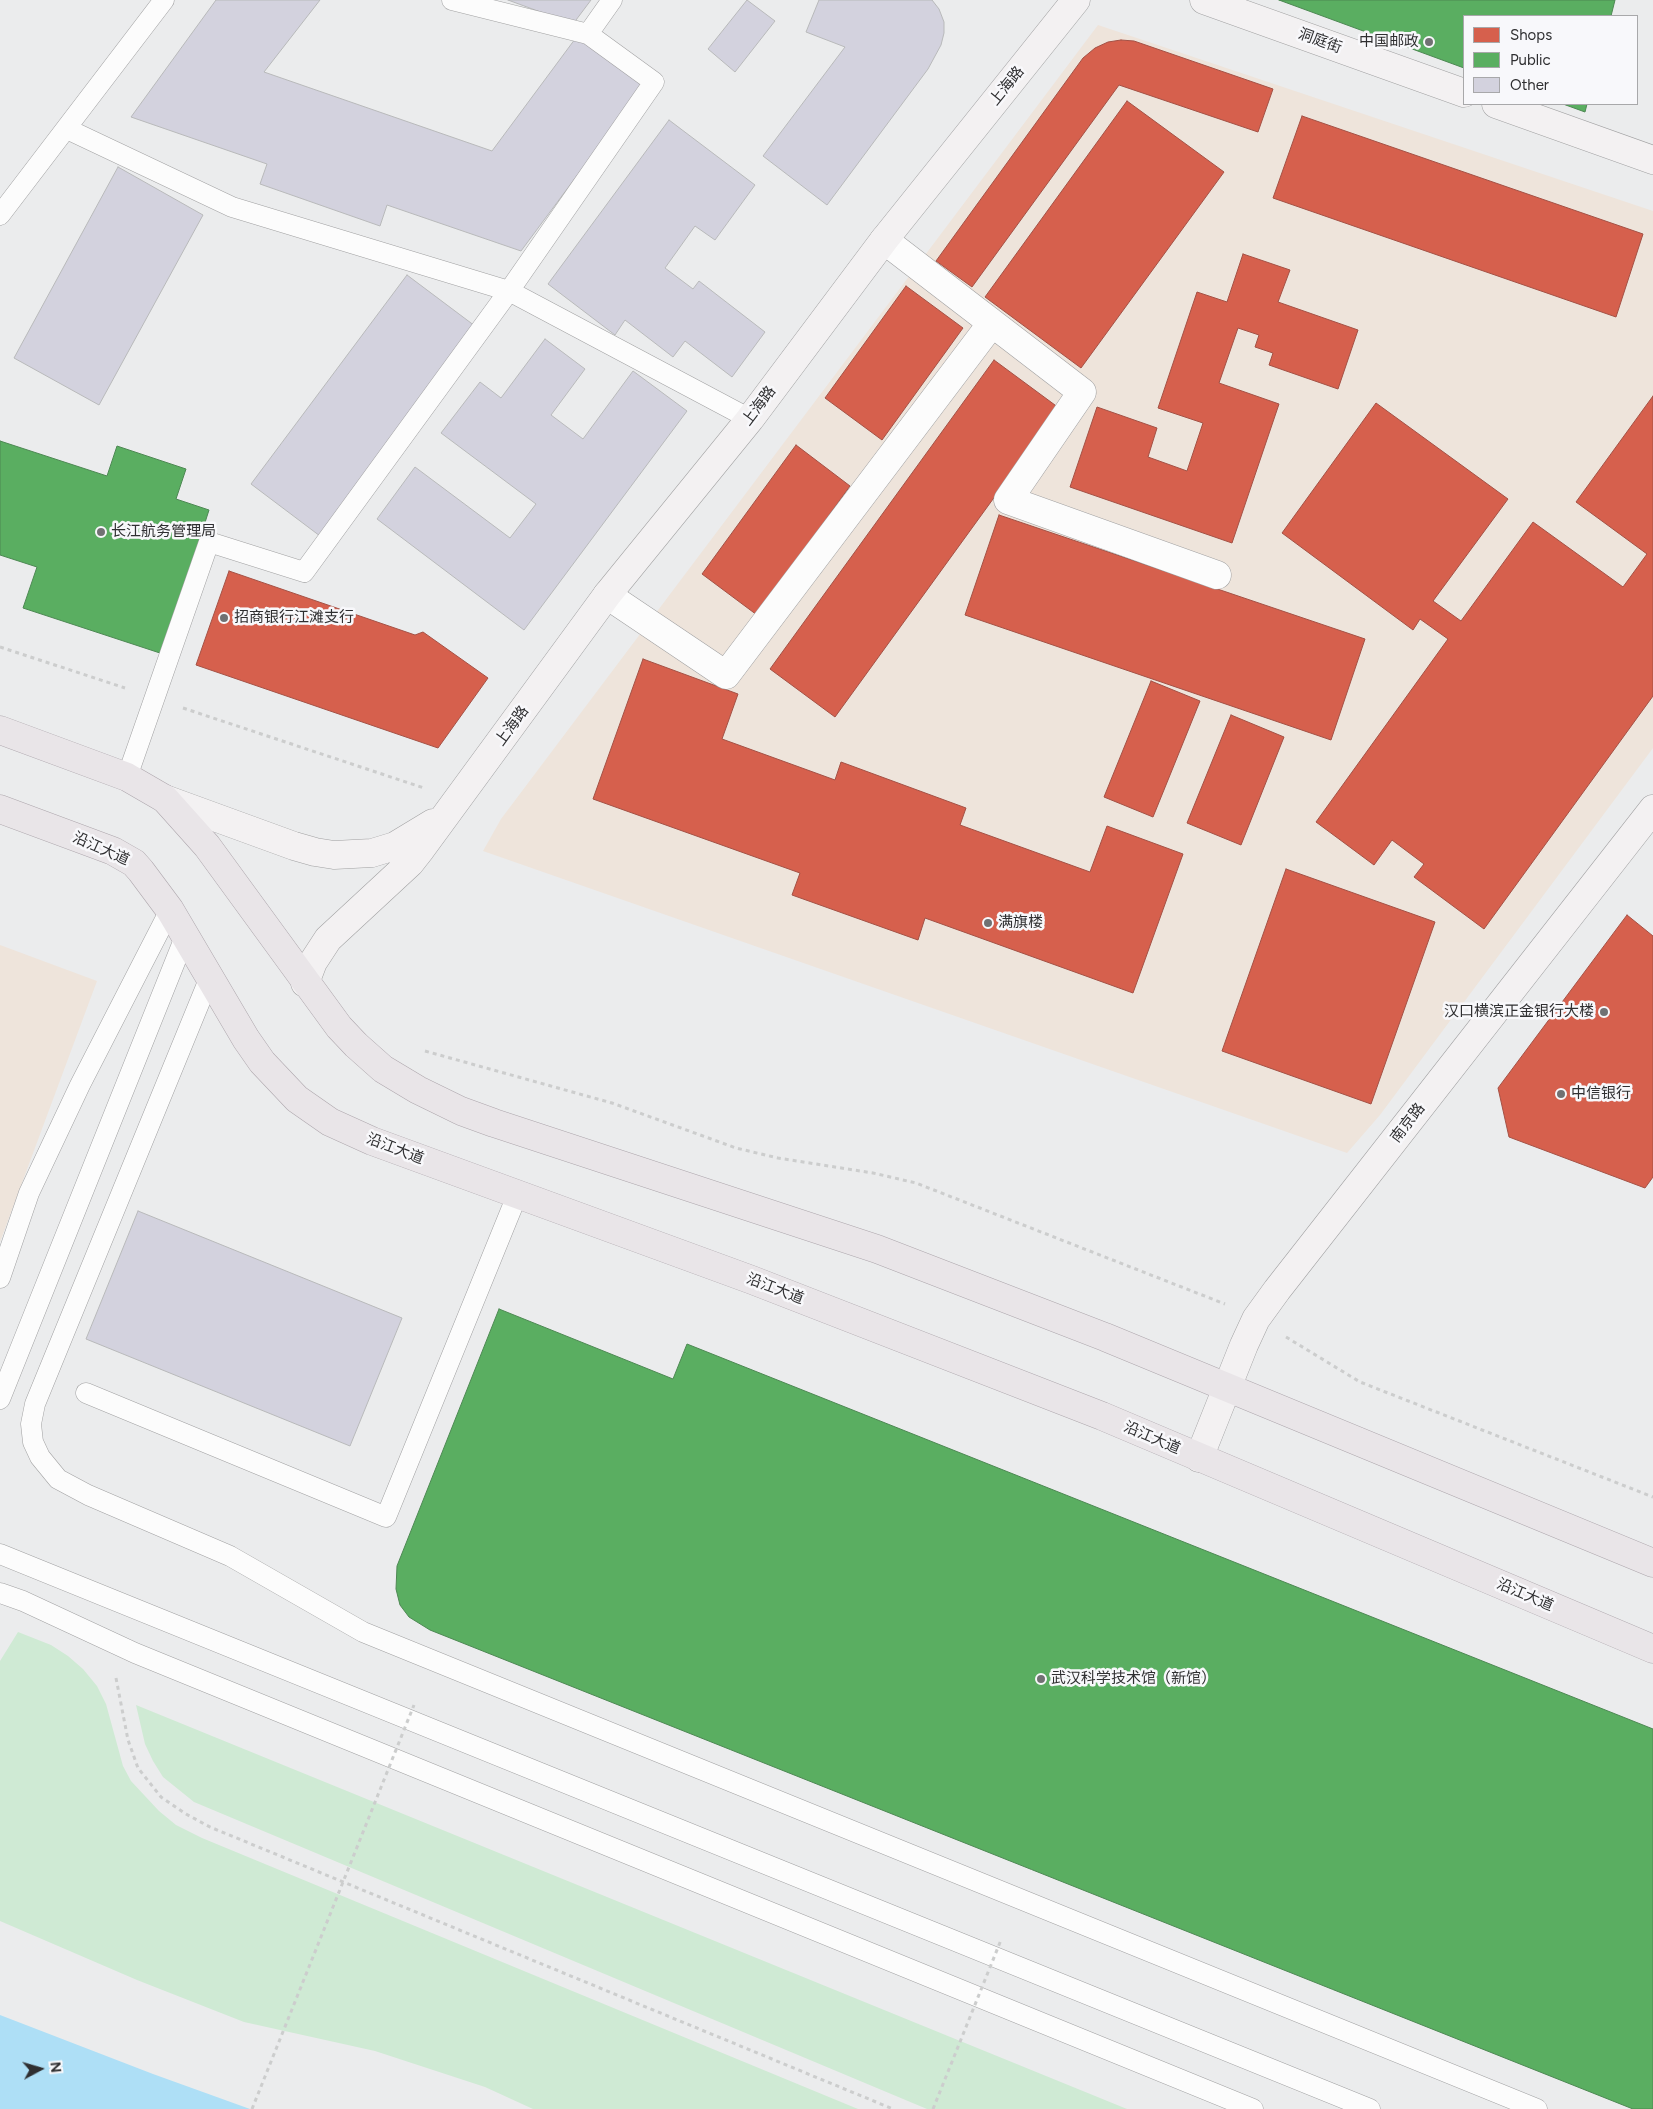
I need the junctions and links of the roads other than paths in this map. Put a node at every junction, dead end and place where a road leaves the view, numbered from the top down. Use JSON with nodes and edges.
{"nodes":[{"id":1,"x":164,"y":0,"type":"edge"},
{"id":2,"x":452,"y":0,"type":"edge"},
{"id":3,"x":612,"y":0,"type":"edge"},
{"id":4,"x":1076,"y":0,"type":"edge"},
{"id":5,"x":1204,"y":0,"type":"edge"},
{"id":6,"x":588,"y":34,"type":"junction"},
{"id":7,"x":1463,"y":92,"type":"edge"},
{"id":8,"x":1499,"y":105,"type":"edge"},
{"id":9,"x":67,"y":128,"type":"junction"},
{"id":10,"x":1653,"y":160,"type":"edge"},
{"id":11,"x":0,"y":214,"type":"edge"},
{"id":12,"x":884,"y":240,"type":"junction"},
{"id":13,"x":509,"y":292,"type":"junction"},
{"id":14,"x":992,"y":323,"type":"junction"},
{"id":15,"x":750,"y":419,"type":"junction"},
{"id":16,"x":1217,"y":575,"type":"dead end"},
{"id":17,"x":607,"y":596,"type":"junction"},
{"id":18,"x":0,"y":730,"type":"edge"},
{"id":19,"x":127,"y":777,"type":"junction"},
{"id":20,"x":165,"y":798,"type":"junction"},
{"id":21,"x":0,"y":809,"type":"edge"},
{"id":22,"x":452,"y":809,"type":"junction"},
{"id":23,"x":1653,"y":809,"type":"edge"},
{"id":24,"x":170,"y":910,"type":"junction"},
{"id":25,"x":185,"y":937,"type":"junction"},
{"id":26,"x":210,"y":977,"type":"junction"},
{"id":27,"x":306,"y":983,"type":"junction"},
{"id":28,"x":518,"y":1193,"type":"junction"},
{"id":29,"x":0,"y":1278,"type":"edge"},
{"id":30,"x":1226,"y":1386,"type":"junction"},
{"id":31,"x":86,"y":1393,"type":"dead end"},
{"id":32,"x":0,"y":1399,"type":"edge"},
{"id":33,"x":1199,"y":1458,"type":"junction"},
{"id":34,"x":0,"y":1554,"type":"edge"},
{"id":35,"x":1653,"y":1564,"type":"edge"},
{"id":36,"x":0,"y":1593,"type":"edge"},
{"id":37,"x":1653,"y":1649,"type":"edge"},
{"id":38,"x":1252,"y":2109,"type":"edge"},
{"id":39,"x":1370,"y":2109,"type":"edge"},
{"id":40,"x":1538,"y":2109,"type":"edge"}],
"edges":[{"from":1,"to":9,"type":"lane"},
{"from":2,"to":6,"type":"lane"},
{"from":3,"to":6,"type":"lane"},
{"from":4,"to":12,"type":"street","name":"上海路"},
{"from":5,"to":7,"type":"street","name":"洞庭街"},
{"from":6,"to":13,"type":"lane"},
{"from":8,"to":10,"type":"street"},
{"from":9,"to":11,"type":"lane"},
{"from":9,"to":13,"type":"lane"},
{"from":12,"to":14,"type":"street"},
{"from":12,"to":15,"type":"street","name":"上海路"},
{"from":13,"to":15,"type":"lane"},
{"from":13,"to":19,"type":"lane"},
{"from":14,"to":16,"type":"street"},
{"from":14,"to":17,"type":"street"},
{"from":15,"to":17,"type":"street","name":"上海路"},
{"from":17,"to":22,"type":"street","name":"上海路"},
{"from":18,"to":19,"type":"main road"},
{"from":19,"to":20,"type":"main road"},
{"from":20,"to":22,"type":"street","name":"上海路"},
{"from":20,"to":27,"type":"main road"},
{"from":21,"to":24,"type":"main road","name":"沿江大道"},
{"from":22,"to":27,"type":"street","name":"上海路"},
{"from":23,"to":30,"type":"street","name":"南京路"},
{"from":24,"to":25,"type":"main road","name":"沿江大道"},
{"from":24,"to":29,"type":"lane"},
{"from":25,"to":26,"type":"main road","name":"沿江大道"},
{"from":25,"to":32,"type":"lane"},
{"from":26,"to":28,"type":"main road","name":"沿江大道"},
{"from":26,"to":40,"type":"lane"},
{"from":27,"to":30,"type":"main road"},
{"from":28,"to":31,"type":"lane"},
{"from":28,"to":33,"type":"main road","name":"沿江大道"},
{"from":30,"to":33,"type":"street","name":"南京路"},
{"from":30,"to":35,"type":"main road"},
{"from":33,"to":37,"type":"main road","name":"沿江大道"},
{"from":34,"to":39,"type":"lane"},
{"from":36,"to":38,"type":"lane"}]}
